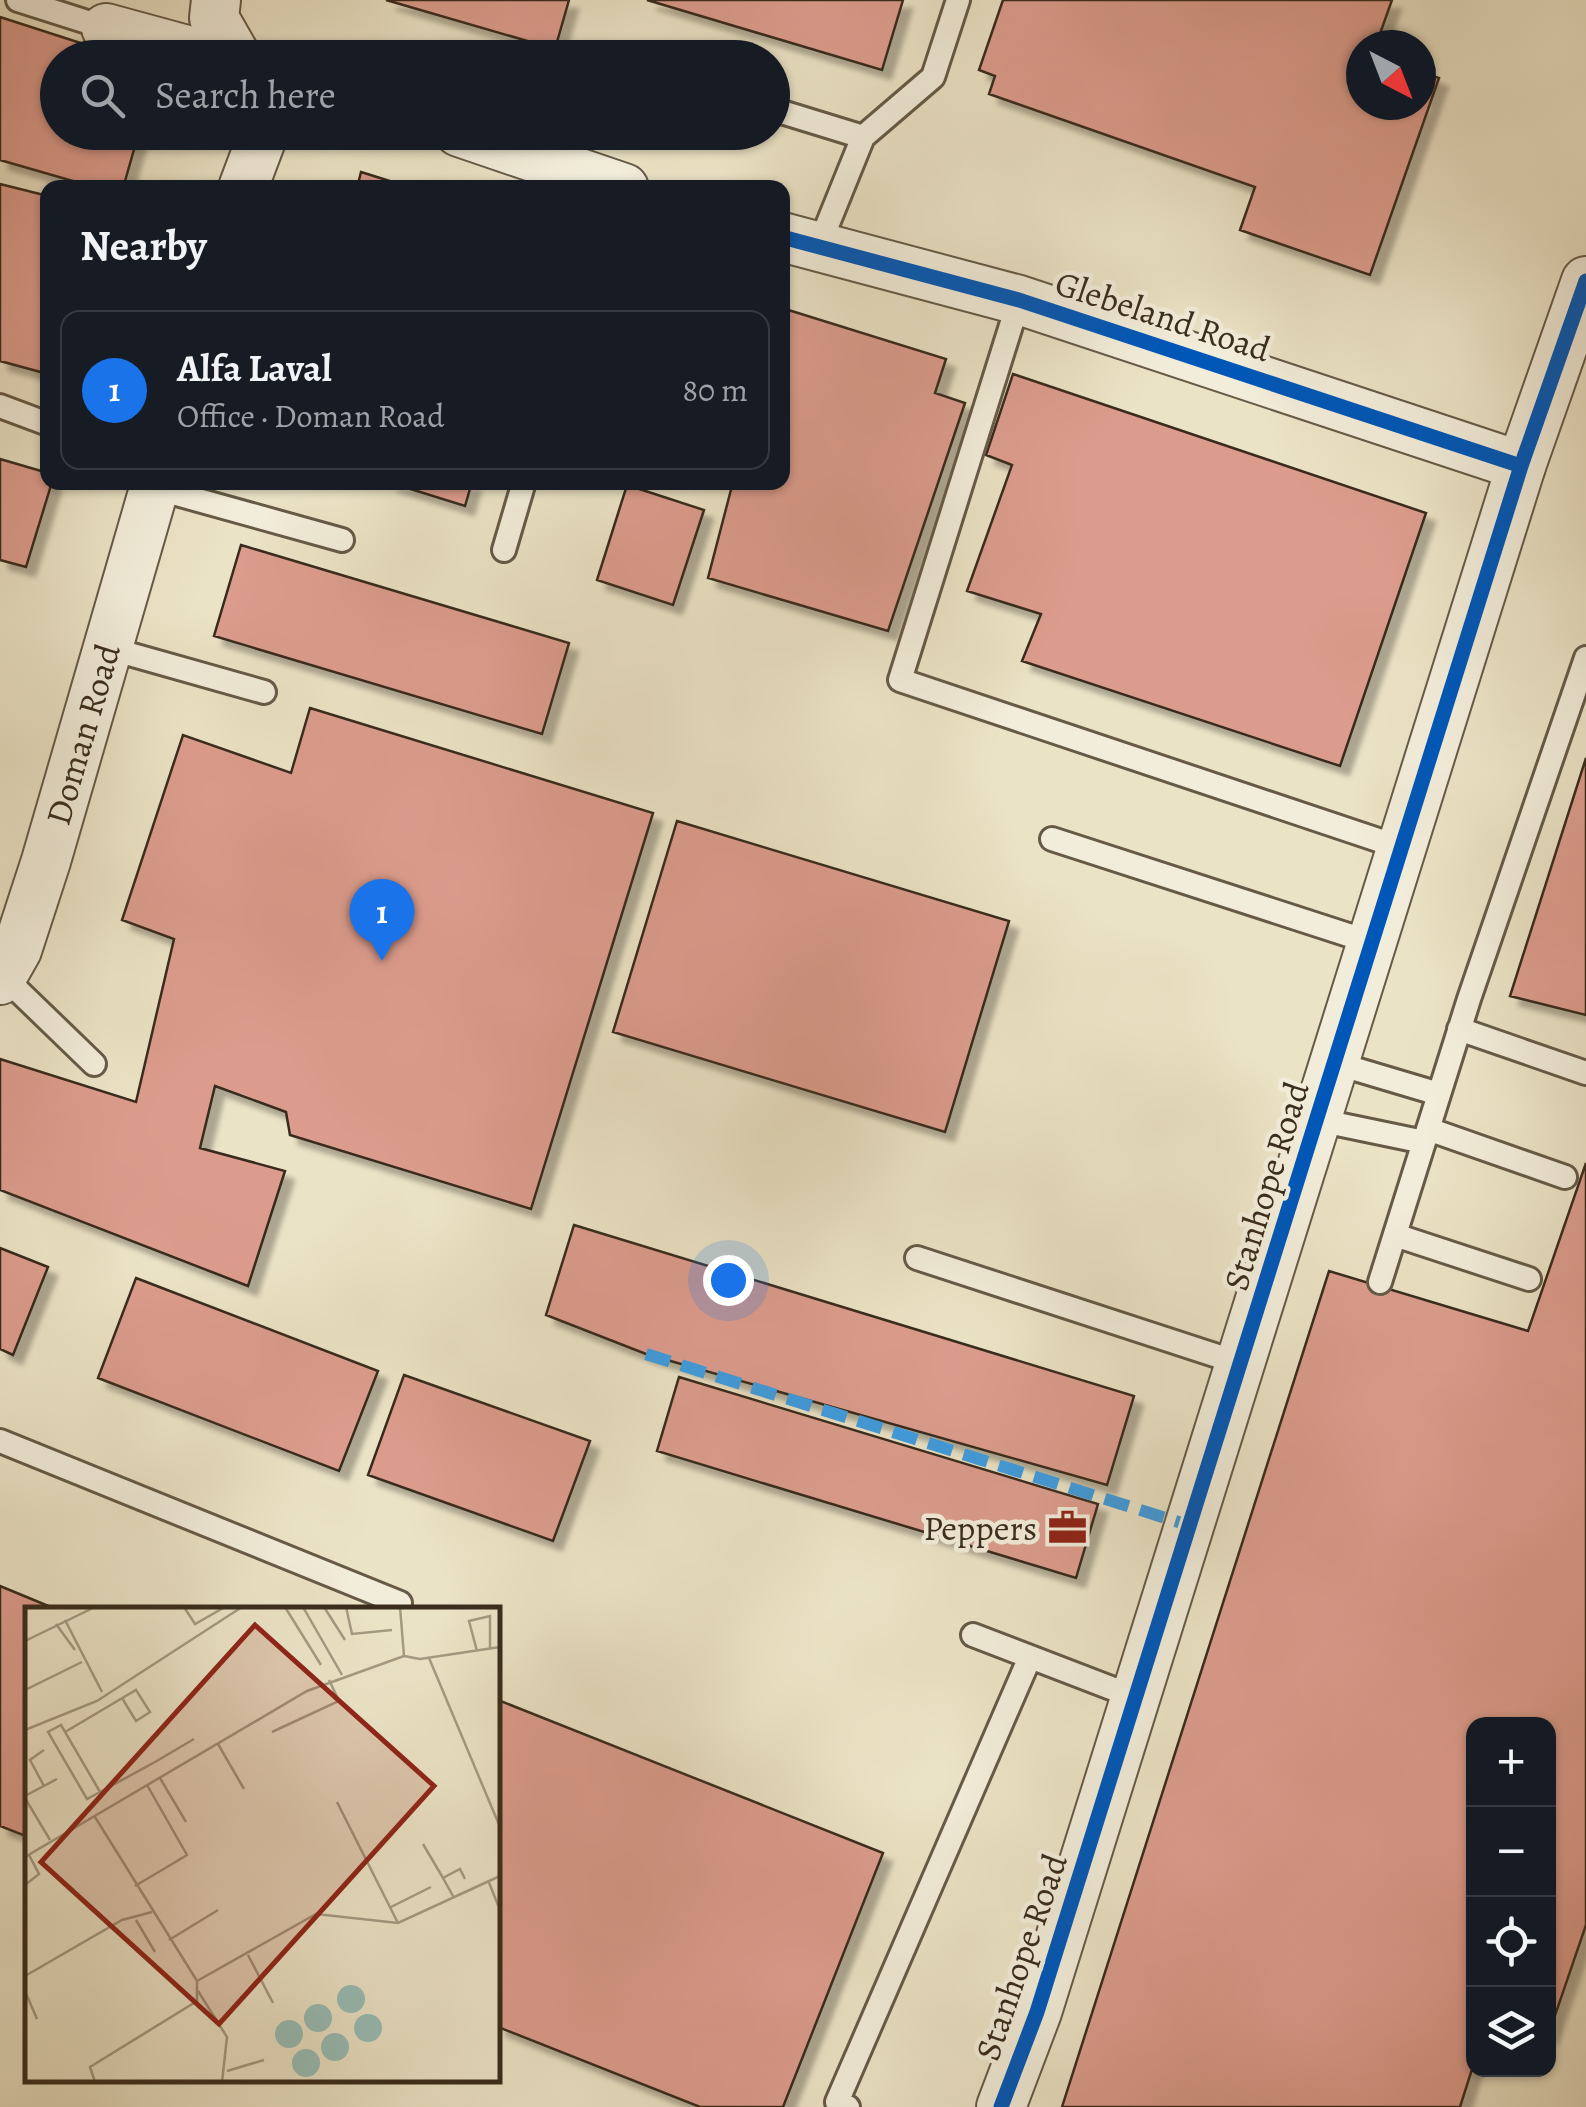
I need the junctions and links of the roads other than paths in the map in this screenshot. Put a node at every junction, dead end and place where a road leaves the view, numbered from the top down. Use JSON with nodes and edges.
{"nodes":[{"id":1,"x":18,"y":0,"type":"edge"},
{"id":2,"x":216,"y":0,"type":"edge"},
{"id":3,"x":958,"y":0,"type":"edge"},
{"id":4,"x":106,"y":28,"type":"joint"},
{"id":5,"x":150,"y":40,"type":"edge"},
{"id":6,"x":227,"y":40,"type":"edge"},
{"id":7,"x":790,"y":115,"type":"edge"},
{"id":8,"x":863,"y":137,"type":"junction"},
{"id":9,"x":257,"y":150,"type":"edge"},
{"id":10,"x":511,"y":150,"type":"edge"},
{"id":11,"x":246,"y":180,"type":"edge"},
{"id":12,"x":598,"y":180,"type":"edge"},
{"id":13,"x":800,"y":242,"type":"edge"},
{"id":14,"x":1586,"y":281,"type":"edge"},
{"id":15,"x":1019,"y":300,"type":"junction"},
{"id":16,"x":0,"y":406,"type":"edge"},
{"id":17,"x":40,"y":421,"type":"edge"},
{"id":18,"x":1521,"y":466,"type":"junction"},
{"id":19,"x":155,"y":490,"type":"edge"},
{"id":20,"x":173,"y":490,"type":"edge"},
{"id":21,"x":522,"y":490,"type":"edge"},
{"id":22,"x":342,"y":540,"type":"dead end"},
{"id":23,"x":504,"y":550,"type":"dead end"},
{"id":24,"x":108,"y":648,"type":"junction"},
{"id":25,"x":1586,"y":658,"type":"edge"},
{"id":26,"x":264,"y":692,"type":"dead end"},
{"id":27,"x":1052,"y":839,"type":"dead end"},
{"id":28,"x":1402,"y":848,"type":"junction"},
{"id":29,"x":1372,"y":943,"type":"junction"},
{"id":30,"x":1,"y":978,"type":"edge"},
{"id":31,"x":1459,"y":1029,"type":"junction"},
{"id":32,"x":1335,"y":1063,"type":"junction"},
{"id":33,"x":94,"y":1064,"type":"dead end"},
{"id":34,"x":1586,"y":1073,"type":"edge"},
{"id":35,"x":1439,"y":1094,"type":"junction"},
{"id":36,"x":1318,"y":1120,"type":"junction"},
{"id":37,"x":1426,"y":1136,"type":"junction"},
{"id":38,"x":1566,"y":1177,"type":"dead end"},
{"id":39,"x":1395,"y":1235,"type":"junction"},
{"id":40,"x":916,"y":1258,"type":"dead end"},
{"id":41,"x":1529,"y":1279,"type":"dead end"},
{"id":42,"x":1380,"y":1282,"type":"dead end"},
{"id":43,"x":1242,"y":1364,"type":"junction"},
{"id":44,"x":0,"y":1441,"type":"edge"},
{"id":45,"x":400,"y":1603,"type":"dead end"},
{"id":46,"x":972,"y":1635,"type":"dead end"},
{"id":47,"x":1030,"y":1657,"type":"junction"},
{"id":48,"x":1137,"y":1698,"type":"junction"},
{"id":49,"x":848,"y":2107,"type":"edge"},
{"id":50,"x":1001,"y":2107,"type":"edge"}],
"edges":[{"from":1,"to":4,"type":"lane"},
{"from":2,"to":6,"type":"street"},
{"from":3,"to":8,"type":"lane"},
{"from":4,"to":5,"type":"street"},
{"from":7,"to":8,"type":"lane"},
{"from":8,"to":13,"type":"lane"},
{"from":9,"to":11,"type":"street"},
{"from":10,"to":12,"type":"street"},
{"from":13,"to":15,"type":"street","name":"Glebeland Road"},
{"from":14,"to":18,"type":"street","name":"Stanhope Road"},
{"from":15,"to":18,"type":"street","name":"Glebeland Road"},
{"from":15,"to":28,"type":"lane"},
{"from":16,"to":17,"type":"lane"},
{"from":18,"to":28,"type":"street","name":"Stanhope Road"},
{"from":19,"to":24,"type":"street","name":"Doman Road"},
{"from":20,"to":22,"type":"lane"},
{"from":21,"to":23,"type":"lane"},
{"from":24,"to":26,"type":"lane"},
{"from":24,"to":30,"type":"street","name":"Doman Road"},
{"from":25,"to":31,"type":"lane"},
{"from":27,"to":29,"type":"lane"},
{"from":28,"to":29,"type":"street","name":"Stanhope Road"},
{"from":29,"to":32,"type":"street","name":"Stanhope Road"},
{"from":30,"to":33,"type":"lane"},
{"from":31,"to":34,"type":"lane"},
{"from":31,"to":35,"type":"lane"},
{"from":32,"to":35,"type":"lane"},
{"from":32,"to":36,"type":"street","name":"Stanhope Road"},
{"from":35,"to":37,"type":"lane"},
{"from":36,"to":37,"type":"lane"},
{"from":36,"to":43,"type":"street","name":"Stanhope Road"},
{"from":37,"to":38,"type":"lane"},
{"from":37,"to":39,"type":"lane"},
{"from":39,"to":41,"type":"lane"},
{"from":39,"to":42,"type":"lane"},
{"from":40,"to":43,"type":"lane"},
{"from":43,"to":48,"type":"street","name":"Stanhope Road"},
{"from":44,"to":45,"type":"lane"},
{"from":46,"to":47,"type":"lane"},
{"from":47,"to":48,"type":"lane"},
{"from":47,"to":49,"type":"lane"},
{"from":48,"to":50,"type":"street","name":"Stanhope Road"}]}
